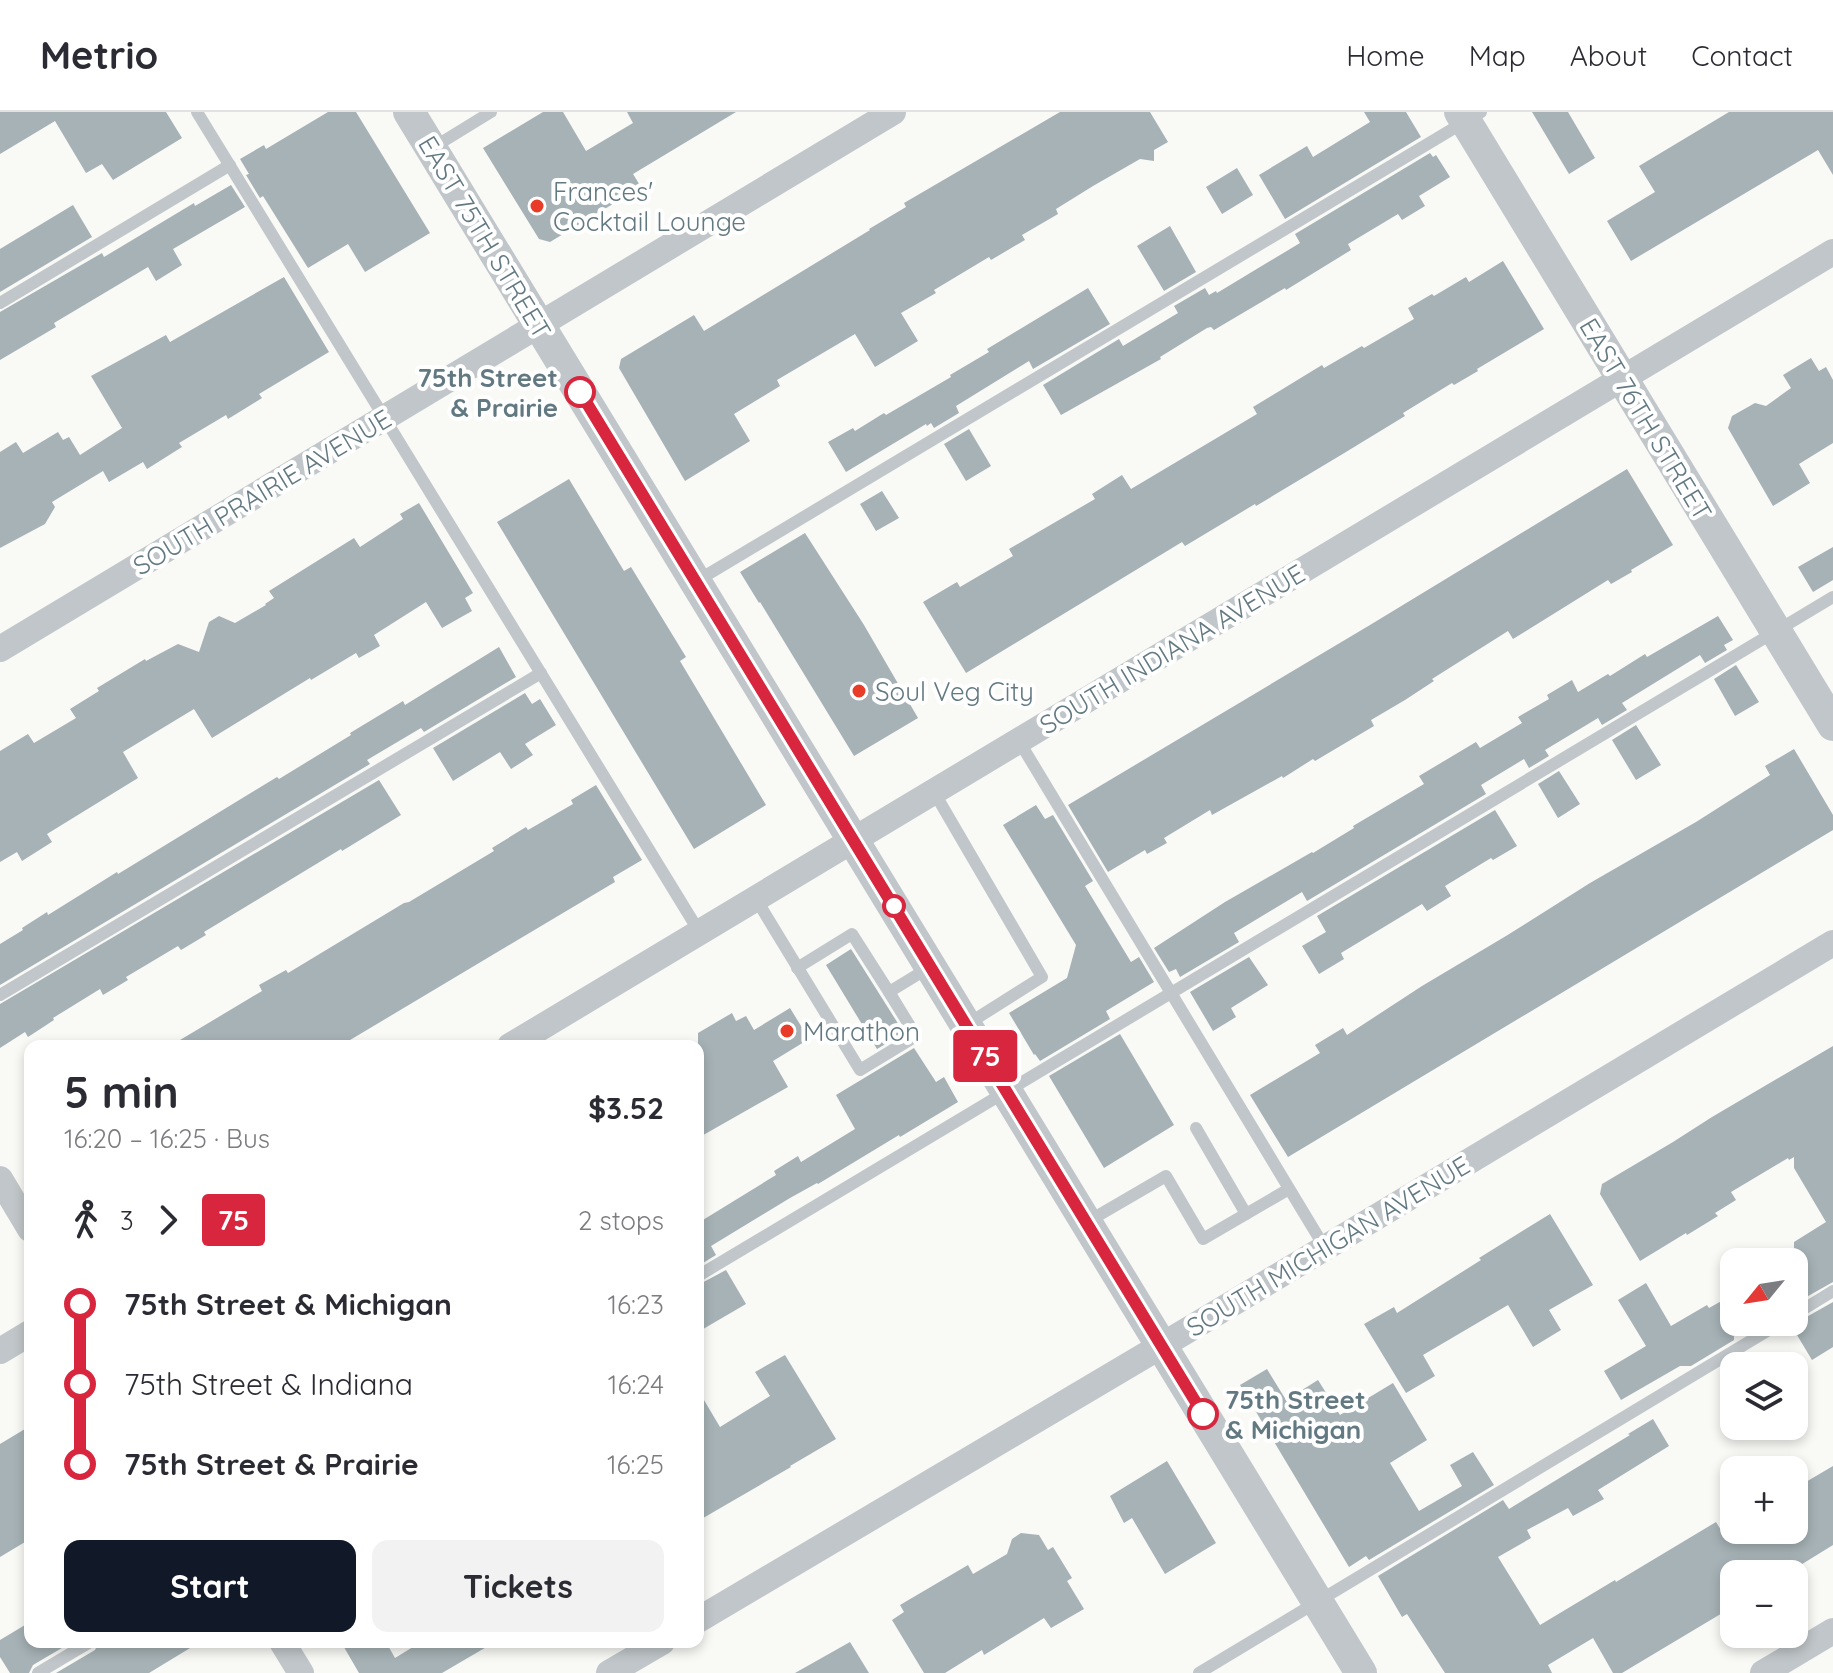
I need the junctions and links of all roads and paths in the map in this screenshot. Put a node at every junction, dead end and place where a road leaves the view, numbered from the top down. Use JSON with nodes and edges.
{"nodes":[{"id":1,"x":197,"y":112,"type":"edge"},
{"id":2,"x":409,"y":112,"type":"edge"},
{"id":3,"x":491,"y":112,"type":"edge"},
{"id":4,"x":893,"y":112,"type":"edge"},
{"id":5,"x":1469,"y":115,"type":"edge"},
{"id":6,"x":431,"y":148,"type":"junction"},
{"id":7,"x":230,"y":165,"type":"junction"},
{"id":8,"x":1833,"y":252,"type":"edge"},
{"id":9,"x":0,"y":303,"type":"edge"},
{"id":10,"x":539,"y":325,"type":"junction"},
{"id":11,"x":1622,"y":379,"type":"junction"},
{"id":12,"x":385,"y":418,"type":"junction"},
{"id":13,"x":695,"y":582,"type":"junction"},
{"id":14,"x":1833,"y":597,"type":"edge"},
{"id":15,"x":1776,"y":631,"type":"junction"},
{"id":16,"x":0,"y":649,"type":"edge"},
{"id":17,"x":541,"y":673,"type":"junction"},
{"id":18,"x":1833,"y":725,"type":"edge"},
{"id":19,"x":1019,"y":741,"type":"junction"},
{"id":20,"x":934,"y":792,"type":"junction"},
{"id":21,"x":854,"y":841,"type":"junction"},
{"id":22,"x":756,"y":899,"type":"junction"},
{"id":23,"x":700,"y":933,"type":"junction"},
{"id":24,"x":1833,"y":943,"type":"edge"},
{"id":25,"x":931,"y":967,"type":"junction"},
{"id":26,"x":797,"y":968,"type":"junction"},
{"id":27,"x":889,"y":992,"type":"junction"},
{"id":28,"x":1171,"y":992,"type":"junction"},
{"id":29,"x":0,"y":995,"type":"edge"},
{"id":30,"x":966,"y":1025,"type":"junction"},
{"id":31,"x":520,"y":1040,"type":"edge"},
{"id":32,"x":1006,"y":1091,"type":"junction"},
{"id":33,"x":1196,"y":1128,"type":"dead end"},
{"id":34,"x":0,"y":1179,"type":"edge"},
{"id":35,"x":1289,"y":1189,"type":"junction"},
{"id":36,"x":1246,"y":1214,"type":"junction"},
{"id":37,"x":24,"y":1219,"type":"edge"},
{"id":38,"x":1087,"y":1222,"type":"junction"},
{"id":39,"x":1325,"y":1248,"type":"junction"},
{"id":40,"x":704,"y":1272,"type":"edge"},
{"id":41,"x":1833,"y":1291,"type":"edge"},
{"id":42,"x":1808,"y":1306,"type":"edge"},
{"id":43,"x":1759,"y":1336,"type":"edge"},
{"id":44,"x":24,"y":1337,"type":"edge"},
{"id":45,"x":1162,"y":1345,"type":"junction"},
{"id":46,"x":0,"y":1351,"type":"edge"},
{"id":47,"x":1318,"y":1603,"type":"junction"},
{"id":48,"x":704,"y":1616,"type":"edge"},
{"id":49,"x":1833,"y":1631,"type":"edge"},
{"id":50,"x":80,"y":1648,"type":"edge"},
{"id":51,"x":286,"y":1648,"type":"edge"},
{"id":52,"x":652,"y":1648,"type":"edge"},
{"id":53,"x":38,"y":1673,"type":"edge"},
{"id":54,"x":301,"y":1673,"type":"edge"},
{"id":55,"x":609,"y":1673,"type":"edge"},
{"id":56,"x":1199,"y":1673,"type":"edge"},
{"id":57,"x":1361,"y":1673,"type":"edge"},
{"id":58,"x":1763,"y":1673,"type":"edge"}],
"edges":[{"from":1,"to":7,"type":"lane"},
{"from":2,"to":6,"type":"street","name":"EAST 75TH STREET"},
{"from":3,"to":6,"type":"lane"},
{"from":4,"to":10,"type":"street","name":"SOUTH PRAIRIE AVENUE"},
{"from":5,"to":11,"type":"street","name":"EAST 76TH STREET"},
{"from":5,"to":13,"type":"lane"},
{"from":6,"to":10,"type":"street","name":"EAST 75TH STREET"},
{"from":7,"to":9,"type":"lane"},
{"from":7,"to":12,"type":"lane"},
{"from":8,"to":11,"type":"street","name":"SOUTH INDIANA AVENUE"},
{"from":10,"to":12,"type":"street","name":"SOUTH PRAIRIE AVENUE"},
{"from":10,"to":13,"type":"street","name":"EAST 75TH STREET"},
{"from":11,"to":15,"type":"street","name":"EAST 76TH STREET"},
{"from":11,"to":19,"type":"street","name":"SOUTH INDIANA AVENUE"},
{"from":12,"to":16,"type":"street","name":"SOUTH PRAIRIE AVENUE"},
{"from":12,"to":17,"type":"lane"},
{"from":13,"to":21,"type":"street","name":"EAST 75TH STREET"},
{"from":14,"to":15,"type":"lane"},
{"from":15,"to":18,"type":"street","name":"EAST 76TH STREET"},
{"from":15,"to":28,"type":"lane"},
{"from":17,"to":23,"type":"lane"},
{"from":17,"to":29,"type":"lane"},
{"from":19,"to":20,"type":"street","name":"SOUTH INDIANA AVENUE"},
{"from":19,"to":28,"type":"lane"},
{"from":20,"to":21,"type":"street","name":"SOUTH INDIANA AVENUE"},
{"from":20,"to":30,"type":"lane"},
{"from":21,"to":22,"type":"street","name":"SOUTH INDIANA AVENUE"},
{"from":21,"to":25,"type":"street","name":"EAST 75TH STREET"},
{"from":22,"to":23,"type":"street","name":"SOUTH INDIANA AVENUE"},
{"from":22,"to":26,"type":"lane"},
{"from":23,"to":31,"type":"street","name":"SOUTH INDIANA AVENUE"},
{"from":24,"to":39,"type":"street","name":"SOUTH MICHIGAN AVENUE"},
{"from":25,"to":27,"type":"lane"},
{"from":25,"to":30,"type":"street","name":"EAST 75TH STREET"},
{"from":26,"to":27,"type":"lane"},
{"from":26,"to":27,"type":"lane"},
{"from":28,"to":32,"type":"lane"},
{"from":28,"to":35,"type":"lane"},
{"from":30,"to":32,"type":"street","name":"EAST 75TH STREET"},
{"from":32,"to":38,"type":"street","name":"EAST 75TH STREET"},
{"from":32,"to":40,"type":"lane"},
{"from":33,"to":36,"type":"lane"},
{"from":34,"to":37,"type":"street"},
{"from":35,"to":36,"type":"lane"},
{"from":35,"to":39,"type":"lane"},
{"from":36,"to":38,"type":"lane"},
{"from":38,"to":45,"type":"street","name":"EAST 75TH STREET"},
{"from":39,"to":45,"type":"street","name":"SOUTH MICHIGAN AVENUE"},
{"from":41,"to":42,"type":"lane"},
{"from":43,"to":47,"type":"lane"},
{"from":44,"to":46,"type":"street"},
{"from":45,"to":47,"type":"street","name":"EAST 75TH STREET"},
{"from":45,"to":48,"type":"street","name":"SOUTH MICHIGAN AVENUE"},
{"from":47,"to":56,"type":"lane"},
{"from":47,"to":57,"type":"street","name":"EAST 75TH STREET"},
{"from":49,"to":58,"type":"street"},
{"from":50,"to":53,"type":"lane"},
{"from":51,"to":54,"type":"street"},
{"from":52,"to":55,"type":"street"}]}
